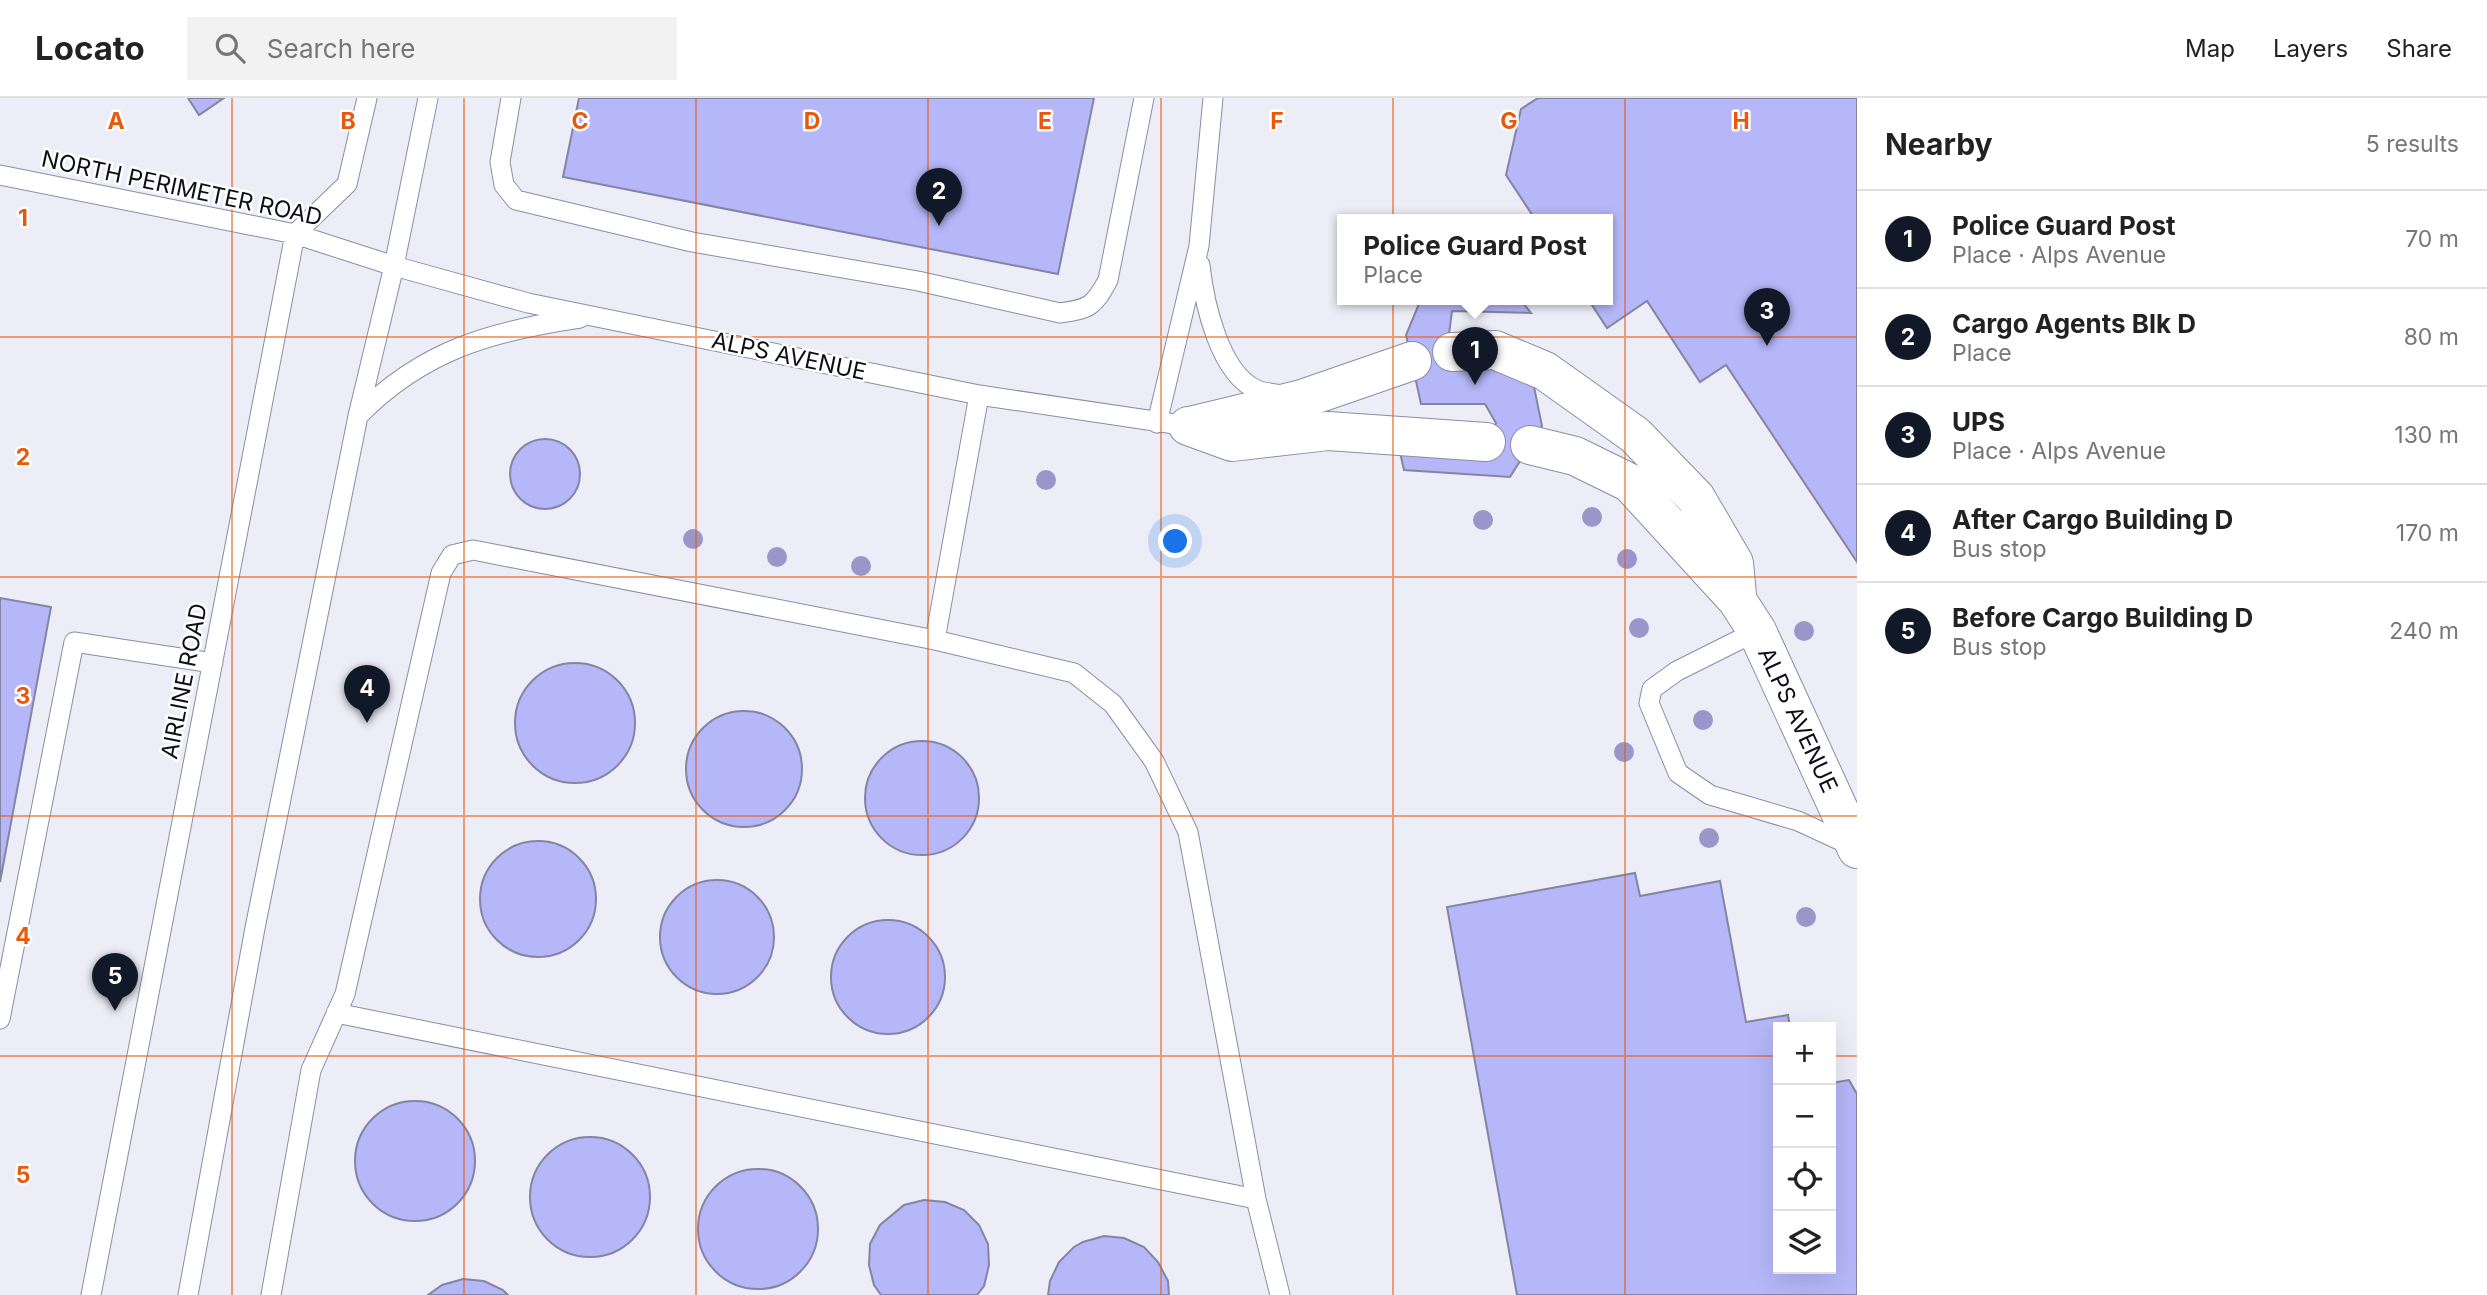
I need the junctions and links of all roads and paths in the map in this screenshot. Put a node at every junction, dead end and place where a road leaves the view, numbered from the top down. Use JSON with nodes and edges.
{"nodes":[{"id":1,"x":367,"y":98,"type":"edge"},
{"id":2,"x":428,"y":98,"type":"edge"},
{"id":3,"x":511,"y":98,"type":"edge"},
{"id":4,"x":1144,"y":98,"type":"edge"},
{"id":5,"x":1213,"y":98,"type":"edge"},
{"id":6,"x":0,"y":175,"type":"edge"},
{"id":7,"x":295,"y":234,"type":"junction"},
{"id":8,"x":1199,"y":246,"type":"junction"},
{"id":9,"x":394,"y":266,"type":"junction"},
{"id":10,"x":595,"y":316,"type":"junction"},
{"id":11,"x":1452,"y":352,"type":"dead end"},
{"id":12,"x":1412,"y":361,"type":"dead end"},
{"id":13,"x":979,"y":395,"type":"junction"},
{"id":14,"x":1302,"y":400,"type":"junction"},
{"id":15,"x":358,"y":415,"type":"junction"},
{"id":16,"x":1172,"y":424,"type":"junction"},
{"id":17,"x":1486,"y":442,"type":"dead end"},
{"id":18,"x":1530,"y":444,"type":"dead end"},
{"id":19,"x":1747,"y":615,"type":"junction"},
{"id":20,"x":936,"y":639,"type":"junction"},
{"id":21,"x":213,"y":663,"type":"junction"},
{"id":22,"x":1857,"y":849,"type":"edge"},
{"id":23,"x":336,"y":1013,"type":"junction"},
{"id":24,"x":0,"y":1019,"type":"edge"},
{"id":25,"x":1256,"y":1199,"type":"junction"},
{"id":26,"x":90,"y":1295,"type":"edge"},
{"id":27,"x":188,"y":1295,"type":"edge"},
{"id":28,"x":271,"y":1295,"type":"edge"},
{"id":29,"x":1280,"y":1295,"type":"edge"}],
"edges":[{"from":1,"to":7,"type":"lane"},
{"from":2,"to":9,"type":"lane"},
{"from":3,"to":4,"type":"lane"},
{"from":5,"to":8,"type":"lane"},
{"from":6,"to":7,"type":"lane","name":"NORTH PERIMETER ROAD"},
{"from":7,"to":9,"type":"lane","name":"NORTH PERIMETER ROAD"},
{"from":7,"to":21,"type":"lane","name":"AIRLINE ROAD"},
{"from":8,"to":14,"type":"lane"},
{"from":8,"to":16,"type":"lane"},
{"from":9,"to":10,"type":"lane","name":"ALPS AVENUE"},
{"from":9,"to":15,"type":"lane"},
{"from":10,"to":13,"type":"lane","name":"ALPS AVENUE"},
{"from":10,"to":15,"type":"lane"},
{"from":11,"to":19,"type":"street","name":"ALPS AVENUE"},
{"from":12,"to":14,"type":"street","name":"ALPS AVENUE"},
{"from":13,"to":16,"type":"lane","name":"ALPS AVENUE"},
{"from":13,"to":20,"type":"lane"},
{"from":14,"to":16,"type":"street","name":"ALPS AVENUE"},
{"from":15,"to":27,"type":"lane"},
{"from":16,"to":17,"type":"street","name":"ALPS AVENUE"},
{"from":18,"to":19,"type":"street","name":"ALPS AVENUE"},
{"from":19,"to":22,"type":"street","name":"ALPS AVENUE"},
{"from":19,"to":22,"type":"lane","name":"ALPS AVENUE"},
{"from":20,"to":23,"type":"lane"},
{"from":20,"to":25,"type":"lane"},
{"from":21,"to":24,"type":"lane"},
{"from":21,"to":26,"type":"lane","name":"AIRLINE ROAD"},
{"from":23,"to":25,"type":"lane"},
{"from":23,"to":28,"type":"lane"},
{"from":25,"to":29,"type":"lane"}]}
